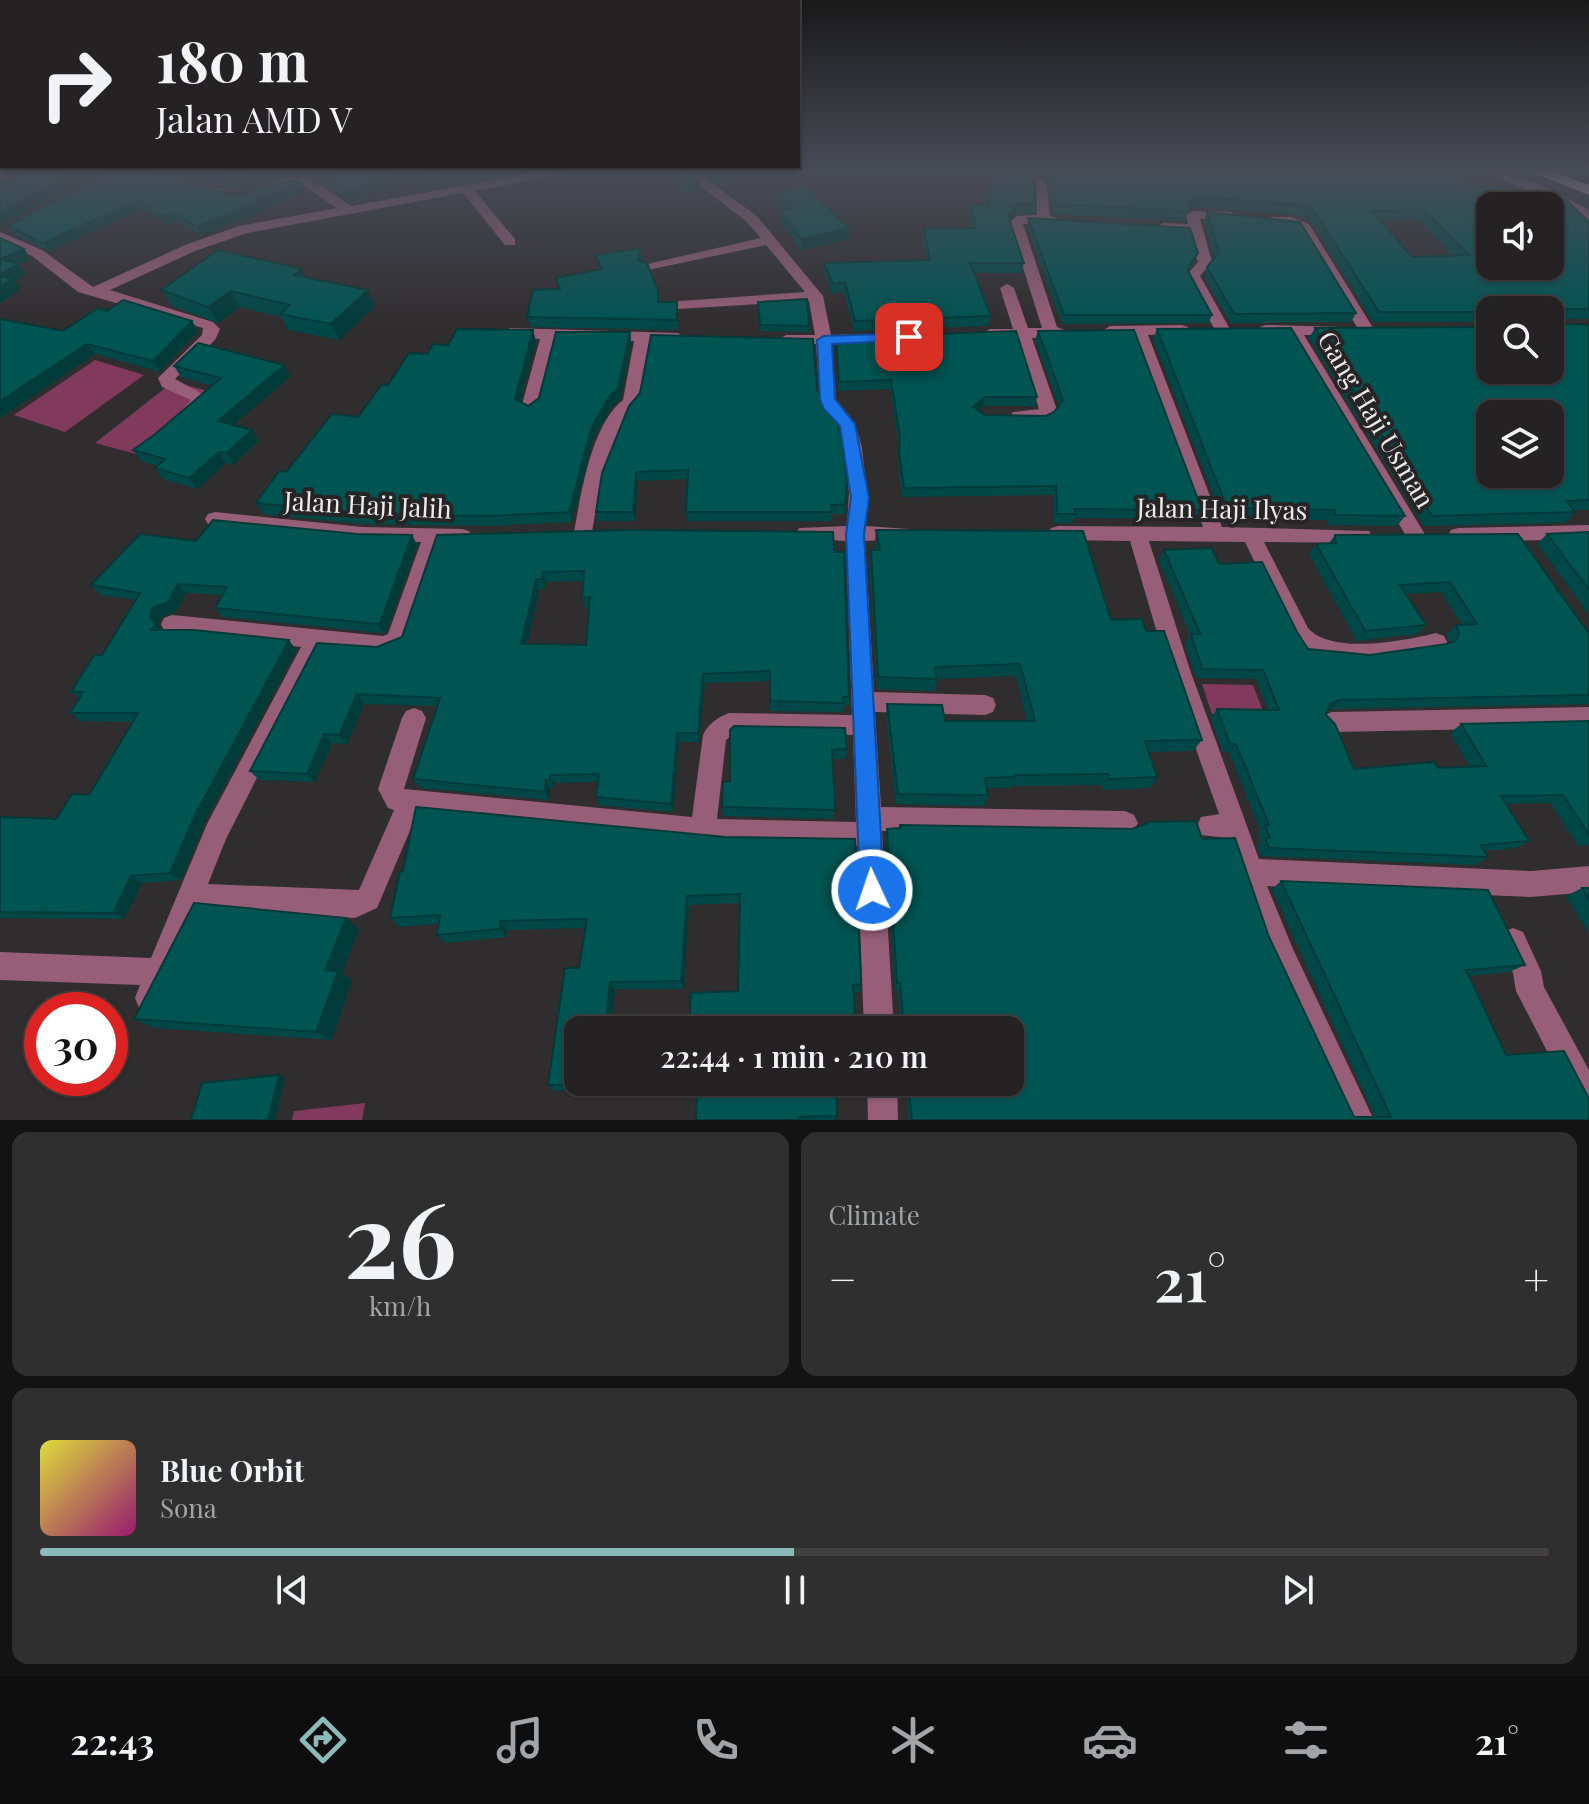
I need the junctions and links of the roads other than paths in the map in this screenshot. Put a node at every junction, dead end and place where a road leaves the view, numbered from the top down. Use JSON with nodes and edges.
{"nodes":[{"id":1,"x":273,"y":222,"type":"edge"},
{"id":2,"x":494,"y":222,"type":"edge"},
{"id":3,"x":755,"y":222,"type":"edge"},
{"id":4,"x":1019,"y":222,"type":"edge"},
{"id":5,"x":1194,"y":222,"type":"edge"},
{"id":6,"x":1294,"y":222,"type":"edge"},
{"id":7,"x":1150,"y":226,"type":"edge"},
{"id":8,"x":13,"y":227,"type":"edge"},
{"id":9,"x":1195,"y":229,"type":"junction"},
{"id":10,"x":0,"y":235,"type":"edge"},
{"id":11,"x":771,"y":240,"type":"junction"},
{"id":12,"x":510,"y":242,"type":"dead end"},
{"id":13,"x":648,"y":268,"type":"edge"},
{"id":14,"x":1007,"y":288,"type":"dead end"},
{"id":15,"x":96,"y":291,"type":"junction"},
{"id":16,"x":816,"y":296,"type":"junction"},
{"id":17,"x":666,"y":307,"type":"edge"},
{"id":18,"x":1222,"y":330,"type":"junction"},
{"id":19,"x":1293,"y":330,"type":"junction"},
{"id":20,"x":1139,"y":331,"type":"junction"},
{"id":21,"x":1023,"y":332,"type":"junction"},
{"id":22,"x":1051,"y":332,"type":"junction"},
{"id":23,"x":492,"y":333,"type":"edge"},
{"id":24,"x":977,"y":334,"type":"edge"},
{"id":25,"x":549,"y":335,"type":"junction"},
{"id":26,"x":643,"y":338,"type":"junction"},
{"id":27,"x":688,"y":338,"type":"edge"},
{"id":28,"x":885,"y":338,"type":"edge"},
{"id":29,"x":764,"y":340,"type":"edge"},
{"id":30,"x":824,"y":340,"type":"junction"},
{"id":31,"x":530,"y":408,"type":"edge"},
{"id":32,"x":996,"y":415,"type":"edge"},
{"id":33,"x":176,"y":422,"type":"edge"},
{"id":34,"x":215,"y":519,"type":"edge"},
{"id":35,"x":584,"y":532,"type":"edge"},
{"id":36,"x":1589,"y":532,"type":"edge"},
{"id":37,"x":788,"y":533,"type":"edge"},
{"id":38,"x":1043,"y":533,"type":"edge"},
{"id":39,"x":1137,"y":533,"type":"junction"},
{"id":40,"x":1515,"y":533,"type":"junction"},
{"id":41,"x":855,"y":534,"type":"junction"},
{"id":42,"x":918,"y":534,"type":"edge"},
{"id":43,"x":1215,"y":534,"type":"junction"},
{"id":44,"x":433,"y":535,"type":"junction"},
{"id":45,"x":1251,"y":535,"type":"junction"},
{"id":46,"x":1431,"y":535,"type":"junction"},
{"id":47,"x":477,"y":536,"type":"edge"},
{"id":48,"x":1534,"y":559,"type":"edge"},
{"id":49,"x":172,"y":624,"type":"dead end"},
{"id":50,"x":316,"y":640,"type":"junction"},
{"id":51,"x":1436,"y":642,"type":"edge"},
{"id":52,"x":985,"y":705,"type":"dead end"},
{"id":53,"x":864,"y":714,"type":"junction"},
{"id":54,"x":1589,"y":717,"type":"edge"},
{"id":55,"x":414,"y":718,"type":"dead end"},
{"id":56,"x":1332,"y":722,"type":"edge"},
{"id":57,"x":410,"y":801,"type":"junction"},
{"id":58,"x":1125,"y":823,"type":"dead end"},
{"id":59,"x":869,"y":826,"type":"junction"},
{"id":60,"x":703,"y":830,"type":"junction"},
{"id":61,"x":1250,"y":872,"type":"junction"},
{"id":62,"x":1589,"y":879,"type":"edge"},
{"id":63,"x":189,"y":896,"type":"junction"},
{"id":64,"x":1494,"y":903,"type":"junction"},
{"id":65,"x":0,"y":966,"type":"edge"},
{"id":66,"x":158,"y":972,"type":"junction"},
{"id":67,"x":878,"y":1016,"type":"edge"},
{"id":68,"x":142,"y":1017,"type":"edge"},
{"id":69,"x":882,"y":1096,"type":"edge"},
{"id":70,"x":1589,"y":1100,"type":"edge"},
{"id":71,"x":883,"y":1120,"type":"edge"},
{"id":72,"x":1359,"y":1120,"type":"edge"}],
"edges":[{"from":1,"to":15,"type":"street"},
{"from":2,"to":12,"type":"street"},
{"from":3,"to":11,"type":"street"},
{"from":4,"to":22,"type":"street"},
{"from":5,"to":9,"type":"street"},
{"from":6,"to":19,"type":"street"},
{"from":7,"to":9,"type":"street"},
{"from":8,"to":10,"type":"street"},
{"from":9,"to":18,"type":"street"},
{"from":10,"to":15,"type":"street"},
{"from":11,"to":13,"type":"street"},
{"from":11,"to":16,"type":"street"},
{"from":14,"to":21,"type":"street"},
{"from":15,"to":33,"type":"street"},
{"from":16,"to":17,"type":"street"},
{"from":16,"to":30,"type":"street"},
{"from":18,"to":19,"type":"street"},
{"from":18,"to":20,"type":"street"},
{"from":19,"to":46,"type":"street","name":"Gang Haji Usman"},
{"from":20,"to":22,"type":"street"},
{"from":20,"to":43,"type":"street"},
{"from":21,"to":22,"type":"street"},
{"from":21,"to":24,"type":"street"},
{"from":21,"to":32,"type":"street"},
{"from":23,"to":25,"type":"street"},
{"from":25,"to":26,"type":"street"},
{"from":25,"to":31,"type":"street"},
{"from":26,"to":27,"type":"street"},
{"from":26,"to":35,"type":"street"},
{"from":28,"to":30,"type":"street"},
{"from":29,"to":30,"type":"street"},
{"from":30,"to":41,"type":"street"},
{"from":34,"to":44,"type":"street","name":"Jalan Haji Jalih"},
{"from":36,"to":40,"type":"street","name":"Jalan Haji Ilyas"},
{"from":37,"to":41,"type":"street"},
{"from":38,"to":39,"type":"street","name":"Jalan Haji Ilyas"},
{"from":39,"to":43,"type":"street","name":"Jalan Haji Ilyas"},
{"from":39,"to":61,"type":"street"},
{"from":40,"to":46,"type":"street","name":"Jalan Haji Ilyas"},
{"from":40,"to":48,"type":"street"},
{"from":41,"to":42,"type":"street"},
{"from":41,"to":53,"type":"street"},
{"from":43,"to":45,"type":"street","name":"Jalan Haji Ilyas"},
{"from":44,"to":47,"type":"street","name":"Jalan Haji Jalih"},
{"from":44,"to":50,"type":"street"},
{"from":45,"to":46,"type":"street","name":"Jalan Haji Ilyas"},
{"from":45,"to":51,"type":"street"},
{"from":49,"to":50,"type":"street"},
{"from":50,"to":63,"type":"street"},
{"from":52,"to":53,"type":"street"},
{"from":53,"to":59,"type":"street"},
{"from":53,"to":60,"type":"street"},
{"from":54,"to":56,"type":"street"},
{"from":55,"to":57,"type":"street"},
{"from":57,"to":60,"type":"street"},
{"from":57,"to":63,"type":"street"},
{"from":58,"to":59,"type":"street"},
{"from":59,"to":60,"type":"street"},
{"from":59,"to":67,"type":"street"},
{"from":61,"to":64,"type":"street"},
{"from":61,"to":72,"type":"street"},
{"from":62,"to":64,"type":"street"},
{"from":63,"to":66,"type":"street"},
{"from":64,"to":70,"type":"street"},
{"from":65,"to":66,"type":"street"},
{"from":66,"to":68,"type":"street"},
{"from":69,"to":71,"type":"street"}]}
